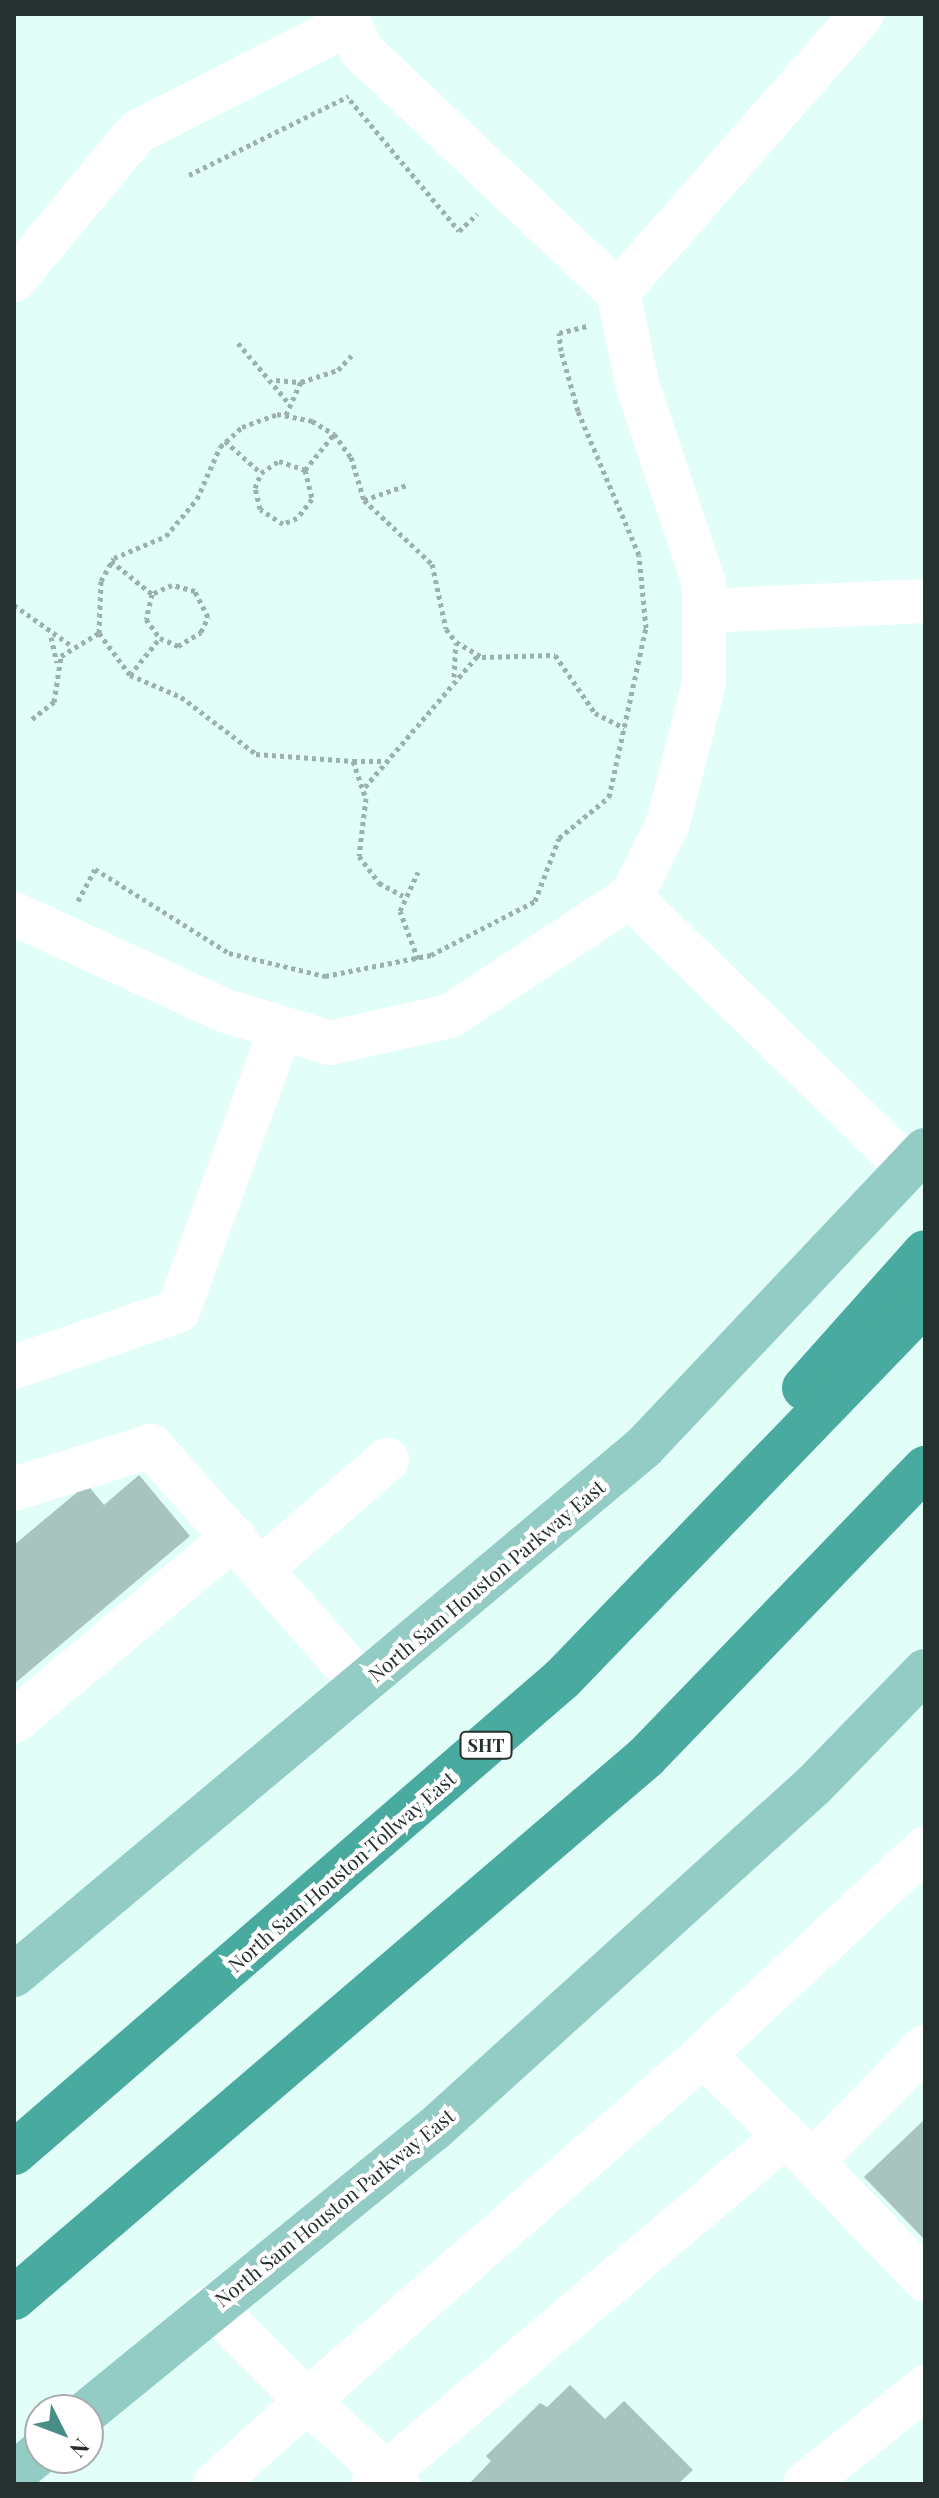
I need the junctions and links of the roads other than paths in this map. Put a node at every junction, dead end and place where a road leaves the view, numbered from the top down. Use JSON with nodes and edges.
{"nodes":[{"id":1,"x":862,"y":14,"type":"edge"},
{"id":2,"x":340,"y":25,"type":"edge"},
{"id":3,"x":14,"y":280,"type":"edge"},
{"id":4,"x":621,"y":305,"type":"junction"},
{"id":5,"x":925,"y":601,"type":"edge"},
{"id":6,"x":704,"y":611,"type":"junction"},
{"id":7,"x":631,"y":896,"type":"junction"},
{"id":8,"x":14,"y":914,"type":"edge"},
{"id":9,"x":281,"y":1028,"type":"junction"},
{"id":10,"x":917,"y":1159,"type":"edge"},
{"id":11,"x":925,"y":1252,"type":"edge"},
{"id":12,"x":925,"y":1303,"type":"edge"},
{"id":13,"x":14,"y":1367,"type":"edge"},
{"id":14,"x":387,"y":1460,"type":"dead end"},
{"id":15,"x":925,"y":1468,"type":"edge"},
{"id":16,"x":14,"y":1489,"type":"edge"},
{"id":17,"x":248,"y":1553,"type":"junction"},
{"id":18,"x":650,"y":1592,"type":"junction"},
{"id":19,"x":925,"y":1671,"type":"edge"},
{"id":20,"x":362,"y":1684,"type":"junction"},
{"id":21,"x":14,"y":1721,"type":"edge"},
{"id":22,"x":925,"y":1849,"type":"edge"},
{"id":23,"x":14,"y":1975,"type":"edge"},
{"id":24,"x":925,"y":2047,"type":"edge"},
{"id":25,"x":703,"y":2055,"type":"junction"},
{"id":26,"x":799,"y":2149,"type":"junction"},
{"id":27,"x":14,"y":2153,"type":"edge"},
{"id":28,"x":925,"y":2280,"type":"edge"},
{"id":29,"x":14,"y":2298,"type":"edge"},
{"id":30,"x":212,"y":2306,"type":"junction"},
{"id":31,"x":925,"y":2388,"type":"edge"},
{"id":32,"x":104,"y":2397,"type":"edge"},
{"id":33,"x":307,"y":2401,"type":"junction"},
{"id":34,"x":386,"y":2480,"type":"edge"},
{"id":35,"x":215,"y":2484,"type":"edge"},
{"id":36,"x":805,"y":2484,"type":"edge"}],
"edges":[{"from":1,"to":4,"type":"lane"},
{"from":2,"to":3,"type":"lane"},
{"from":2,"to":4,"type":"lane"},
{"from":4,"to":6,"type":"lane"},
{"from":5,"to":6,"type":"lane"},
{"from":6,"to":7,"type":"lane"},
{"from":7,"to":9,"type":"lane"},
{"from":7,"to":10,"type":"lane"},
{"from":8,"to":9,"type":"lane"},
{"from":9,"to":13,"type":"lane"},
{"from":10,"to":20,"type":"main road","name":"North Sam Houston Parkway East"},
{"from":11,"to":18,"type":"highway"},
{"from":12,"to":18,"type":"highway","name":"North Sam Houston Tollway East","number":"SHT"},
{"from":14,"to":17,"type":"lane"},
{"from":15,"to":29,"type":"highway"},
{"from":16,"to":17,"type":"lane"},
{"from":17,"to":20,"type":"lane"},
{"from":17,"to":21,"type":"lane"},
{"from":18,"to":27,"type":"highway","name":"North Sam Houston Tollway East","number":"SHT"},
{"from":19,"to":30,"type":"main road","name":"North Sam Houston Parkway East"},
{"from":20,"to":23,"type":"main road","name":"North Sam Houston Parkway East"},
{"from":22,"to":25,"type":"lane"},
{"from":24,"to":26,"type":"lane"},
{"from":25,"to":26,"type":"lane"},
{"from":25,"to":33,"type":"lane"},
{"from":26,"to":28,"type":"lane"},
{"from":26,"to":34,"type":"lane"},
{"from":30,"to":32,"type":"main road","name":"North Sam Houston Parkway East"},
{"from":30,"to":33,"type":"lane"},
{"from":31,"to":36,"type":"lane"},
{"from":33,"to":34,"type":"lane"},
{"from":33,"to":35,"type":"lane"}]}
